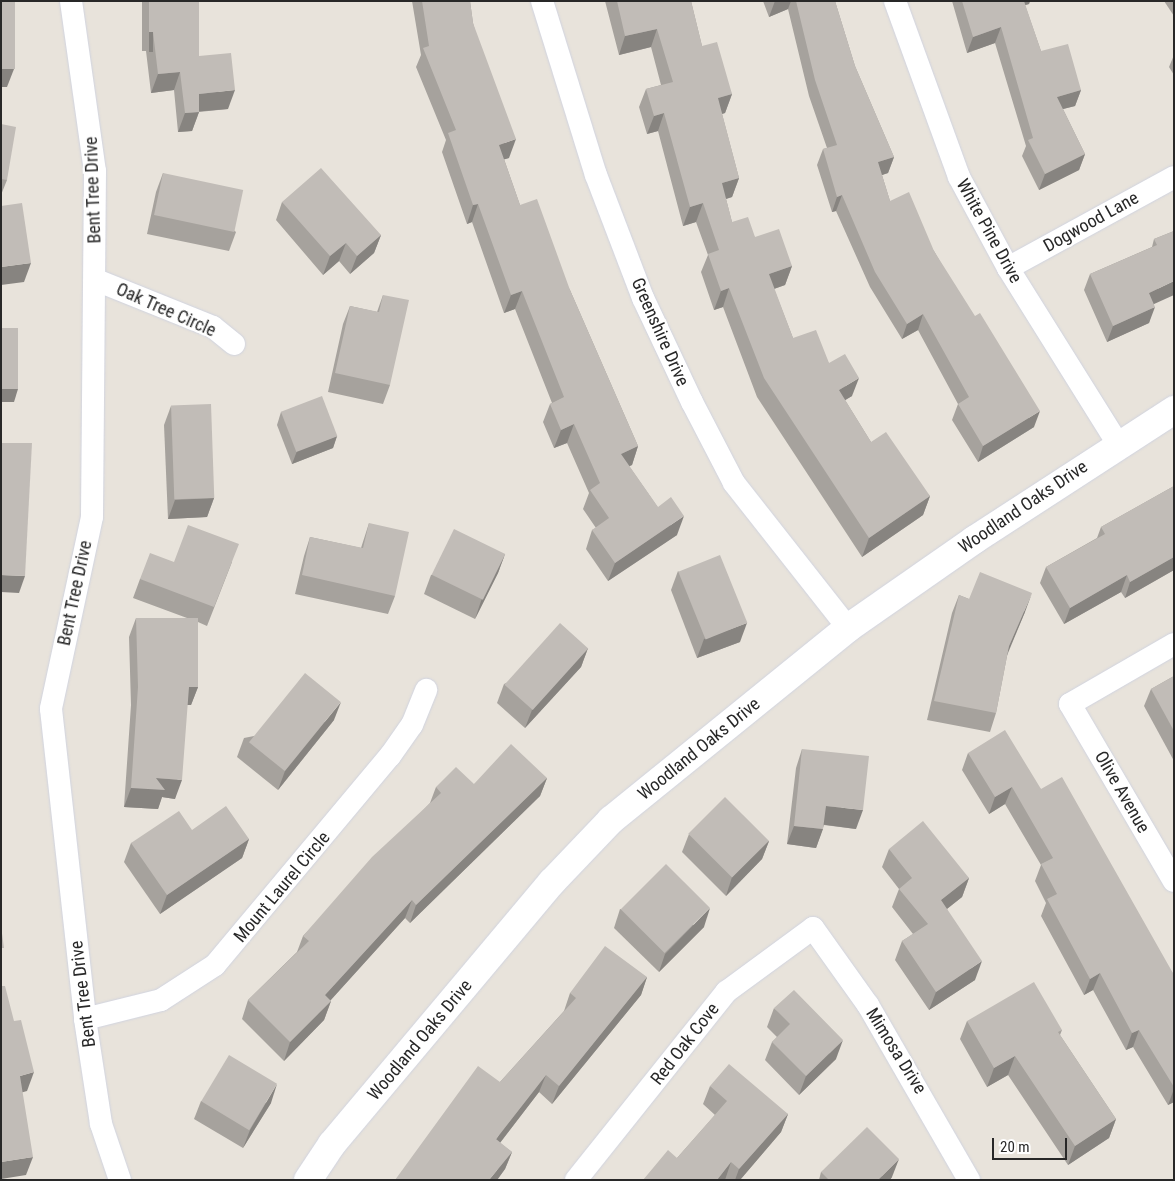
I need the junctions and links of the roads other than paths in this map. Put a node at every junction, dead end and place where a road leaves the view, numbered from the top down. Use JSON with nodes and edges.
{"nodes":[{"id":1,"x":71,"y":1,"type":"edge"},
{"id":2,"x":542,"y":1,"type":"edge"},
{"id":3,"x":895,"y":1,"type":"edge"},
{"id":4,"x":1174,"y":177,"type":"edge"},
{"id":5,"x":1008,"y":268,"type":"junction"},
{"id":6,"x":96,"y":280,"type":"junction"},
{"id":7,"x":234,"y":344,"type":"dead end"},
{"id":8,"x":1174,"y":410,"type":"edge"},
{"id":9,"x":1118,"y":444,"type":"junction"},
{"id":10,"x":848,"y":628,"type":"junction"},
{"id":11,"x":1174,"y":644,"type":"edge"},
{"id":12,"x":426,"y":690,"type":"dead end"},
{"id":13,"x":1174,"y":881,"type":"edge"},
{"id":14,"x":813,"y":928,"type":"joint"},
{"id":15,"x":85,"y":1019,"type":"junction"},
{"id":16,"x":120,"y":1180,"type":"edge"},
{"id":17,"x":308,"y":1180,"type":"edge"},
{"id":18,"x":576,"y":1180,"type":"edge"},
{"id":19,"x":969,"y":1180,"type":"edge"}],
"edges":[{"from":1,"to":6,"type":"street","name":"Bent Tree Drive"},
{"from":2,"to":10,"type":"street","name":"Greenshire Drive"},
{"from":3,"to":5,"type":"street","name":"White Pine Drive"},
{"from":4,"to":5,"type":"street","name":"Dogwood Lane"},
{"from":5,"to":9,"type":"street","name":"White Pine Drive"},
{"from":6,"to":7,"type":"street","name":"Oak Tree Circle"},
{"from":6,"to":15,"type":"street","name":"Bent Tree Drive"},
{"from":8,"to":9,"type":"street","name":"Woodland Oaks Drive"},
{"from":9,"to":10,"type":"street","name":"Woodland Oaks Drive"},
{"from":10,"to":17,"type":"street","name":"Woodland Oaks Drive"},
{"from":11,"to":13,"type":"street","name":"Olive Avenue"},
{"from":12,"to":15,"type":"street","name":"Mount Laurel Circle"},
{"from":14,"to":18,"type":"street","name":"Red Oak Cove"},
{"from":14,"to":19,"type":"street","name":"Mimosa Drive"},
{"from":15,"to":16,"type":"street","name":"Bent Tree Drive"}]}
